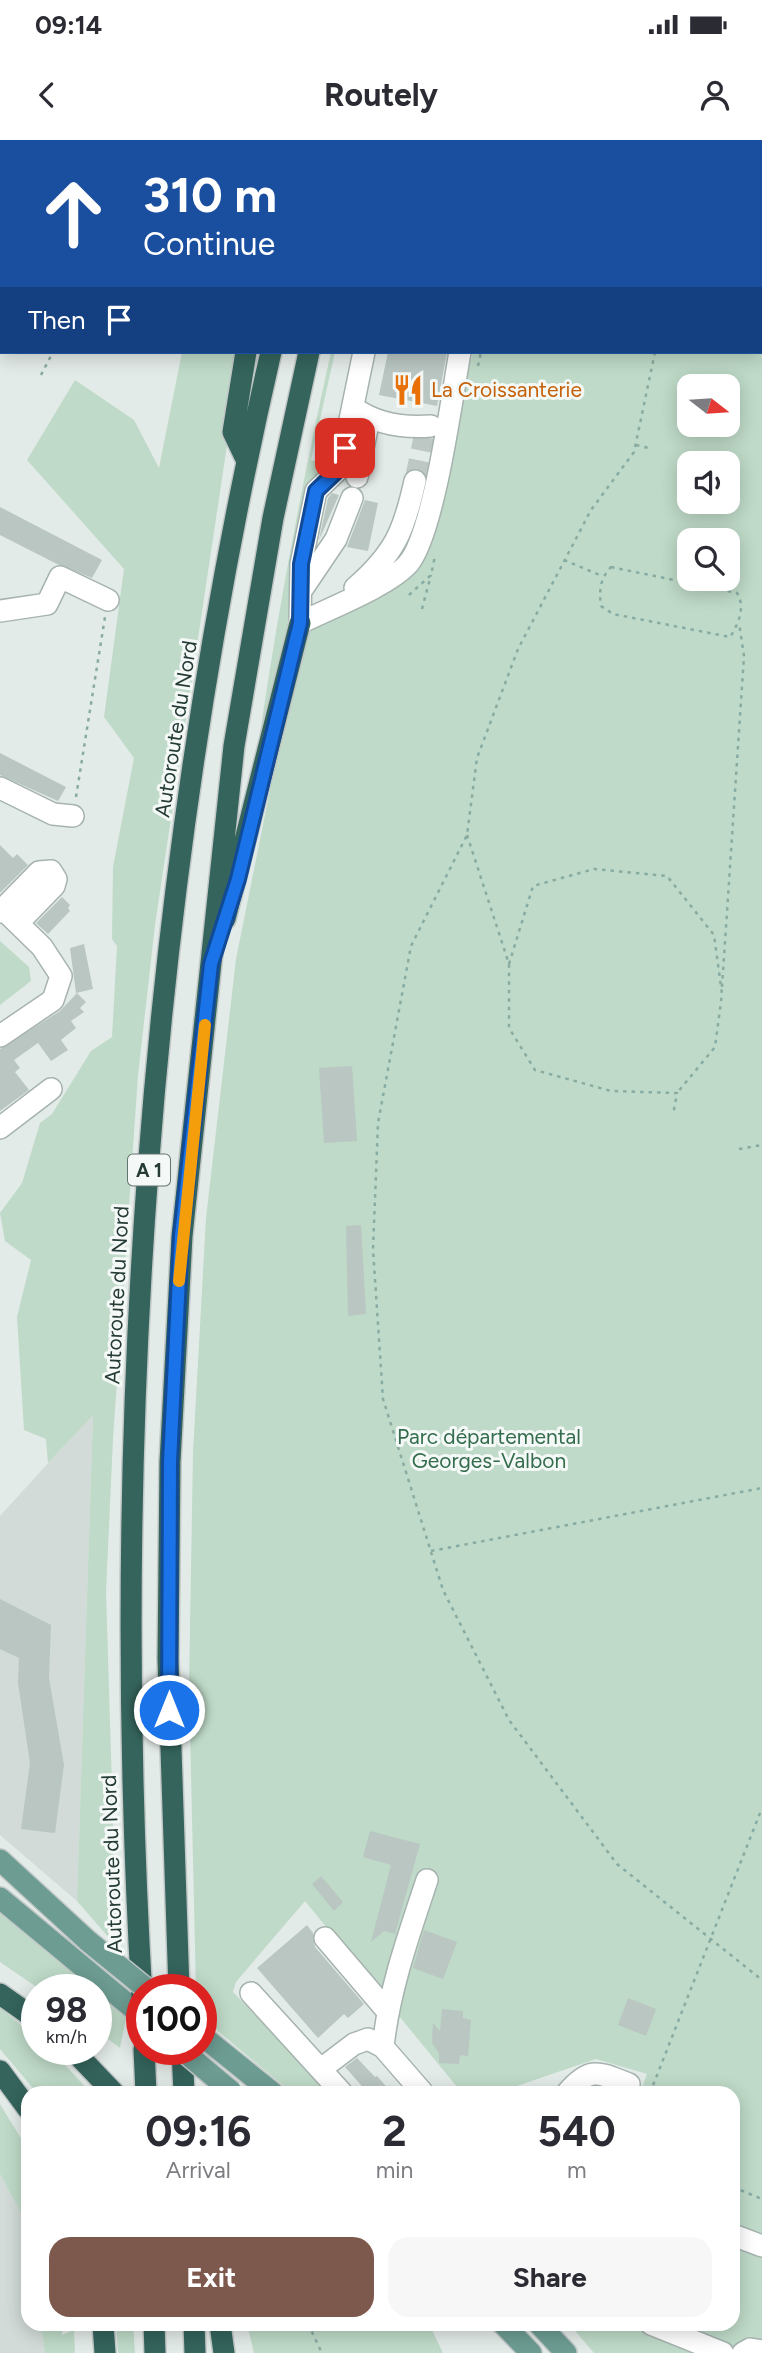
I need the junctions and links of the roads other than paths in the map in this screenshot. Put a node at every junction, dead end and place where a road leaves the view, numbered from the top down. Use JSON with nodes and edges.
{"nodes":[{"id":1,"x":246,"y":354,"type":"edge"},
{"id":2,"x":271,"y":354,"type":"edge"},
{"id":3,"x":309,"y":354,"type":"edge"},
{"id":4,"x":364,"y":354,"type":"edge"},
{"id":5,"x":460,"y":354,"type":"edge"},
{"id":6,"x":451,"y":404,"type":"junction"},
{"id":7,"x":361,"y":413,"type":"junction"},
{"id":8,"x":246,"y":458,"type":"junction"},
{"id":9,"x":415,"y":481,"type":"tunnel mouth"},
{"id":10,"x":303,"y":589,"type":"junction"},
{"id":11,"x":108,"y":600,"type":"road end"},
{"id":12,"x":335,"y":605,"type":"junction"},
{"id":13,"x":0,"y":611,"type":"edge"},
{"id":14,"x":300,"y":623,"type":"junction"},
{"id":15,"x":0,"y":788,"type":"edge"},
{"id":16,"x":73,"y":816,"type":"road end"},
{"id":17,"x":7,"y":915,"type":"edge"},
{"id":18,"x":211,"y":964,"type":"junction"},
{"id":19,"x":0,"y":1036,"type":"edge"},
{"id":20,"x":51,"y":1089,"type":"dead end"},
{"id":21,"x":0,"y":1128,"type":"edge"},
{"id":22,"x":0,"y":1860,"type":"edge"},
{"id":23,"x":427,"y":1880,"type":"dead end"},
{"id":24,"x":0,"y":1898,"type":"edge"},
{"id":25,"x":325,"y":1938,"type":"dead end"},
{"id":26,"x":128,"y":1974,"type":"edge"},
{"id":27,"x":141,"y":1974,"type":"edge"},
{"id":28,"x":178,"y":1974,"type":"edge"},
{"id":29,"x":251,"y":1993,"type":"dead end"},
{"id":30,"x":0,"y":1994,"type":"edge"},
{"id":31,"x":126,"y":2003,"type":"edge"},
{"id":32,"x":21,"y":2009,"type":"edge"},
{"id":33,"x":388,"y":2012,"type":"junction"},
{"id":34,"x":383,"y":2047,"type":"junction"},
{"id":35,"x":217,"y":2048,"type":"edge"},
{"id":36,"x":87,"y":2065,"type":"edge"},
{"id":37,"x":145,"y":2065,"type":"edge"},
{"id":38,"x":182,"y":2065,"type":"edge"},
{"id":39,"x":200,"y":2065,"type":"edge"},
{"id":40,"x":321,"y":2069,"type":"junction"},
{"id":41,"x":0,"y":2071,"type":"edge"},
{"id":42,"x":629,"y":2084,"type":"dead end"},
{"id":43,"x":107,"y":2086,"type":"edge"},
{"id":44,"x":146,"y":2086,"type":"edge"},
{"id":45,"x":184,"y":2086,"type":"edge"},
{"id":46,"x":225,"y":2086,"type":"edge"},
{"id":47,"x":264,"y":2086,"type":"edge"},
{"id":48,"x":336,"y":2086,"type":"edge"},
{"id":49,"x":417,"y":2086,"type":"edge"},
{"id":50,"x":574,"y":2086,"type":"edge"},
{"id":51,"x":21,"y":2100,"type":"edge"},
{"id":52,"x":740,"y":2238,"type":"edge"},
{"id":53,"x":762,"y":2246,"type":"edge"},
{"id":54,"x":103,"y":2331,"type":"edge"},
{"id":55,"x":154,"y":2331,"type":"edge"},
{"id":56,"x":194,"y":2331,"type":"edge"},
{"id":57,"x":510,"y":2331,"type":"edge"},
{"id":58,"x":668,"y":2331,"type":"edge"},
{"id":59,"x":105,"y":2353,"type":"edge"},
{"id":60,"x":155,"y":2353,"type":"edge"},
{"id":61,"x":195,"y":2353,"type":"edge"},
{"id":62,"x":531,"y":2353,"type":"edge"},
{"id":63,"x":723,"y":2353,"type":"edge"}],
"edges":[{"from":1,"to":8,"type":"highway"},
{"from":2,"to":8,"type":"highway","name":"Autoroute du Nord","number":"A 1"},
{"from":3,"to":18,"type":"highway","number":"A 1"},
{"from":4,"to":7,"type":"street"},
{"from":5,"to":6,"type":"street"},
{"from":6,"to":7,"type":"street"},
{"from":6,"to":12,"type":"street"},
{"from":7,"to":10,"type":"street"},
{"from":7,"to":10,"type":"street"},
{"from":8,"to":27,"type":"highway","name":"Autoroute du Nord","number":"A 1"},
{"from":9,"to":12,"type":"street"},
{"from":10,"to":14,"type":"street"},
{"from":11,"to":13,"type":"street"},
{"from":12,"to":14,"type":"street"},
{"from":14,"to":18,"type":"highway"},
{"from":15,"to":16,"type":"street"},
{"from":17,"to":19,"type":"street"},
{"from":18,"to":28,"type":"highway","number":"A 1"},
{"from":20,"to":21,"type":"street"},
{"from":22,"to":26,"type":"main road","bridge":true},
{"from":23,"to":33,"type":"street"},
{"from":24,"to":31,"type":"main road"},
{"from":25,"to":33,"type":"street"},
{"from":29,"to":40,"type":"street"},
{"from":30,"to":32,"type":"highway"},
{"from":33,"to":34,"type":"street"},
{"from":34,"to":40,"type":"street"},
{"from":34,"to":49,"type":"street"},
{"from":35,"to":47,"type":"main road"},
{"from":36,"to":43,"type":"highway"},
{"from":37,"to":44,"type":"highway"},
{"from":38,"to":45,"type":"highway"},
{"from":39,"to":46,"type":"main road","bridge":true},
{"from":40,"to":48,"type":"street"},
{"from":41,"to":51,"type":"highway"},
{"from":42,"to":50,"type":"street"},
{"from":52,"to":53,"type":"street"},
{"from":54,"to":59,"type":"highway"},
{"from":55,"to":60,"type":"highway"},
{"from":56,"to":61,"type":"highway"},
{"from":57,"to":62,"type":"main road"},
{"from":58,"to":63,"type":"street"}]}
